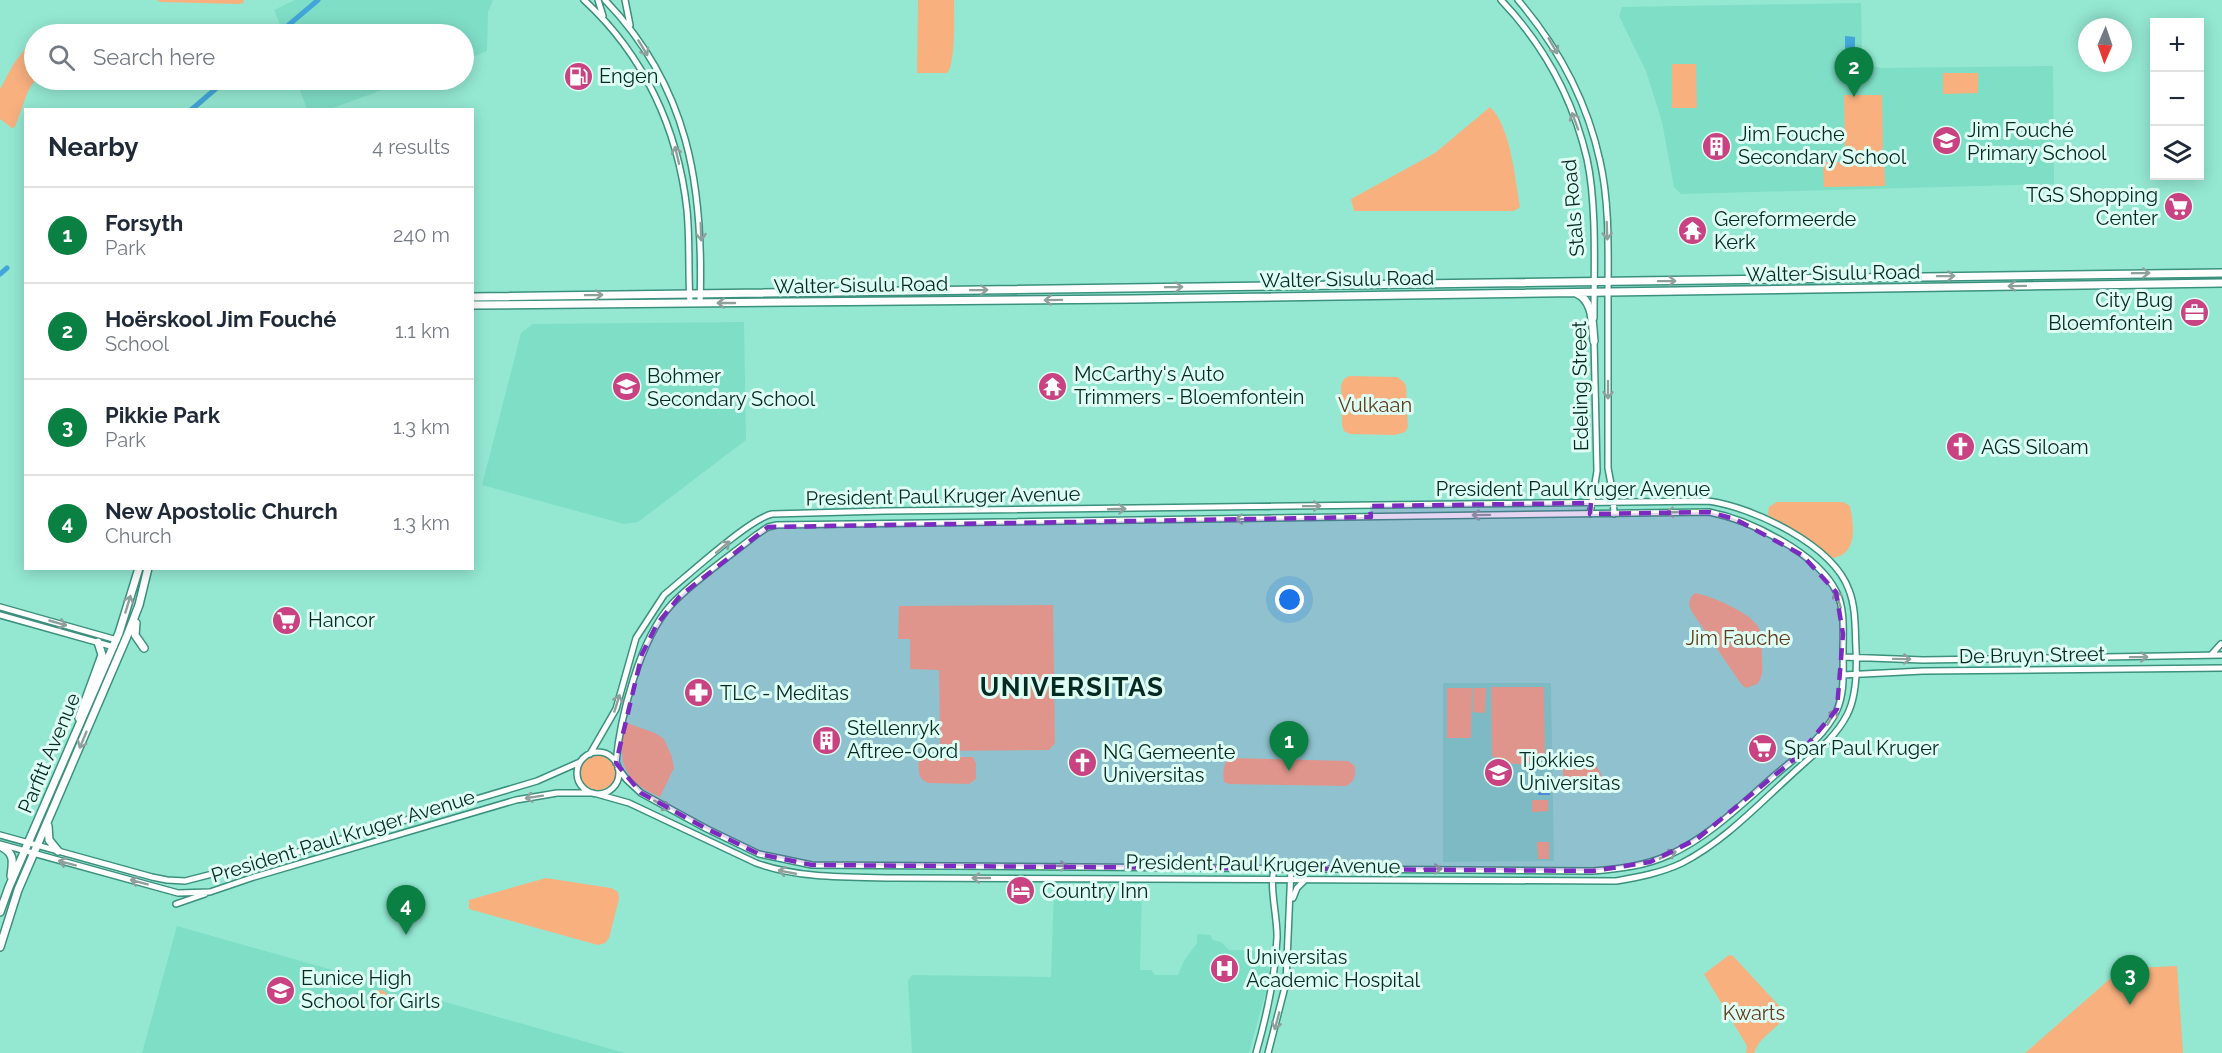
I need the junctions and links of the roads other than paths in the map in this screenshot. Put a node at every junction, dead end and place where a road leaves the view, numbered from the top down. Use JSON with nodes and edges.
{"nodes":[{"id":1,"x":584,"y":0,"type":"edge"},
{"id":2,"x":597,"y":0,"type":"edge"},
{"id":3,"x":625,"y":0,"type":"edge"},
{"id":4,"x":1501,"y":0,"type":"edge"},
{"id":5,"x":1518,"y":0,"type":"edge"},
{"id":6,"x":607,"y":1,"type":"edge"},
{"id":7,"x":605,"y":21,"type":"junction"},
{"id":8,"x":631,"y":29,"type":"junction"},
{"id":9,"x":2222,"y":271,"type":"edge"},
{"id":10,"x":1594,"y":282,"type":"junction"},
{"id":11,"x":1608,"y":282,"type":"junction"},
{"id":12,"x":1510,"y":283,"type":"junction"},
{"id":13,"x":2222,"y":283,"type":"edge"},
{"id":14,"x":1459,"y":284,"type":"junction"},
{"id":15,"x":1385,"y":285,"type":"junction"},
{"id":16,"x":1260,"y":286,"type":"junction"},
{"id":17,"x":1195,"y":287,"type":"junction"},
{"id":18,"x":1076,"y":288,"type":"junction"},
{"id":19,"x":1005,"y":289,"type":"junction"},
{"id":20,"x":948,"y":290,"type":"junction"},
{"id":21,"x":891,"y":291,"type":"junction"},
{"id":22,"x":749,"y":292,"type":"junction"},
{"id":23,"x":1510,"y":292,"type":"junction"},
{"id":24,"x":1574,"y":292,"type":"junction"},
{"id":25,"x":1594,"y":292,"type":"junction"},
{"id":26,"x":1608,"y":292,"type":"junction"},
{"id":27,"x":690,"y":293,"type":"junction"},
{"id":28,"x":700,"y":293,"type":"junction"},
{"id":29,"x":1459,"y":293,"type":"junction"},
{"id":30,"x":619,"y":294,"type":"junction"},
{"id":31,"x":1385,"y":295,"type":"junction"},
{"id":32,"x":474,"y":297,"type":"edge"},
{"id":33,"x":1260,"y":297,"type":"junction"},
{"id":34,"x":1195,"y":298,"type":"junction"},
{"id":35,"x":566,"y":299,"type":"junction"},
{"id":36,"x":1076,"y":299,"type":"junction"},
{"id":37,"x":1006,"y":300,"type":"junction"},
{"id":38,"x":890,"y":301,"type":"junction"},
{"id":39,"x":949,"y":301,"type":"junction"},
{"id":40,"x":619,"y":303,"type":"junction"},
{"id":41,"x":690,"y":303,"type":"junction"},
{"id":42,"x":700,"y":303,"type":"junction"},
{"id":43,"x":749,"y":303,"type":"junction"},
{"id":44,"x":474,"y":305,"type":"edge"},
{"id":45,"x":1594,"y":341,"type":"junction"},
{"id":46,"x":1591,"y":503,"type":"junction"},
{"id":47,"x":1614,"y":503,"type":"junction"},
{"id":48,"x":1370,"y":506,"type":"junction"},
{"id":49,"x":1590,"y":514,"type":"junction"},
{"id":50,"x":1614,"y":514,"type":"junction"},
{"id":51,"x":1371,"y":517,"type":"junction"},
{"id":52,"x":138,"y":570,"type":"edge"},
{"id":53,"x":148,"y":570,"type":"edge"},
{"id":54,"x":139,"y":605,"type":"junction"},
{"id":55,"x":0,"y":607,"type":"edge"},
{"id":56,"x":0,"y":615,"type":"edge"},
{"id":57,"x":40,"y":618,"type":"junction"},
{"id":58,"x":39,"y":626,"type":"junction"},
{"id":59,"x":98,"y":642,"type":"junction"},
{"id":60,"x":125,"y":642,"type":"junction"},
{"id":61,"x":115,"y":643,"type":"junction"},
{"id":62,"x":2221,"y":644,"type":"edge"},
{"id":63,"x":144,"y":648,"type":"dead end"},
{"id":64,"x":122,"y":649,"type":"junction"},
{"id":65,"x":2222,"y":655,"type":"edge"},
{"id":66,"x":2210,"y":656,"type":"junction"},
{"id":67,"x":1843,"y":657,"type":"junction"},
{"id":68,"x":1857,"y":658,"type":"junction"},
{"id":69,"x":2103,"y":658,"type":"junction"},
{"id":70,"x":2222,"y":668,"type":"edge"},
{"id":71,"x":2103,"y":669,"type":"junction"},
{"id":72,"x":1843,"y":675,"type":"junction"},
{"id":73,"x":1856,"y":675,"type":"junction"},
{"id":74,"x":80,"y":723,"type":"junction"},
{"id":75,"x":590,"y":754,"type":"junction"},
{"id":76,"x":580,"y":762,"type":"junction"},
{"id":77,"x":617,"y":765,"type":"junction"},
{"id":78,"x":595,"y":794,"type":"junction"},
{"id":79,"x":478,"y":797,"type":"junction"},
{"id":80,"x":482,"y":810,"type":"junction"},
{"id":81,"x":49,"y":817,"type":"junction"},
{"id":82,"x":0,"y":836,"type":"edge"},
{"id":83,"x":28,"y":843,"type":"junction"},
{"id":84,"x":0,"y":845,"type":"edge"},
{"id":85,"x":37,"y":845,"type":"junction"},
{"id":86,"x":24,"y":851,"type":"junction"},
{"id":87,"x":58,"y":851,"type":"junction"},
{"id":88,"x":34,"y":854,"type":"junction"},
{"id":89,"x":1642,"y":864,"type":"junction"},
{"id":90,"x":1275,"y":868,"type":"junction"},
{"id":91,"x":1291,"y":868,"type":"junction"},
{"id":92,"x":1645,"y":875,"type":"junction"},
{"id":93,"x":1292,"y":880,"type":"junction"},
{"id":94,"x":1305,"y":880,"type":"junction"},
{"id":95,"x":1272,"y":881,"type":"junction"},
{"id":96,"x":9,"y":887,"type":"junction"},
{"id":97,"x":210,"y":892,"type":"junction"},
{"id":98,"x":1290,"y":903,"type":"junction"},
{"id":99,"x":176,"y":904,"type":"dead end"},
{"id":100,"x":0,"y":912,"type":"edge"},
{"id":101,"x":7,"y":924,"type":"junction"},
{"id":102,"x":0,"y":932,"type":"edge"},
{"id":103,"x":0,"y":947,"type":"edge"},
{"id":104,"x":1256,"y":1053,"type":"edge"},
{"id":105,"x":1268,"y":1053,"type":"edge"}],
"edges":[{"from":1,"to":7,"type":"street"},
{"from":2,"to":6,"type":"street"},
{"from":2,"to":7,"type":"street"},
{"from":3,"to":8,"type":"street"},
{"from":10,"to":4,"type":"street","name":"Stals Road","one_way":true},
{"from":5,"to":11,"type":"street","name":"Stals Road","one_way":true},
{"from":6,"to":8,"type":"street"},
{"from":27,"to":7,"type":"street","one_way":true},
{"from":8,"to":28,"type":"street","one_way":true},
{"from":11,"to":9,"type":"highway","name":"Walter Sisulu Road","one_way":true},
{"from":10,"to":11,"type":"highway","name":"Walter Sisulu Road"},
{"from":10,"to":12,"type":"highway","name":"Walter Sisulu Road"},
{"from":10,"to":25,"type":"street","name":"Stals Road"},
{"from":11,"to":26,"type":"street","name":"Stals Road"},
{"from":12,"to":14,"type":"highway","name":"Walter Sisulu Road"},
{"from":12,"to":23,"type":"highway"},
{"from":13,"to":26,"type":"highway","name":"Walter Sisulu Road","one_way":true},
{"from":14,"to":15,"type":"highway","name":"Walter Sisulu Road"},
{"from":14,"to":29,"type":"highway"},
{"from":15,"to":16,"type":"highway","name":"Walter Sisulu Road"},
{"from":15,"to":31,"type":"highway"},
{"from":16,"to":17,"type":"highway","name":"Walter Sisulu Road"},
{"from":16,"to":33,"type":"highway"},
{"from":18,"to":17,"type":"highway","name":"Walter Sisulu Road","one_way":true},
{"from":17,"to":34,"type":"highway"},
{"from":18,"to":19,"type":"highway","name":"Walter Sisulu Road"},
{"from":18,"to":36,"type":"highway"},
{"from":20,"to":19,"type":"highway","name":"Walter Sisulu Road","one_way":true},
{"from":19,"to":37,"type":"highway"},
{"from":20,"to":21,"type":"highway","name":"Walter Sisulu Road"},
{"from":20,"to":39,"type":"highway"},
{"from":21,"to":22,"type":"highway","name":"Walter Sisulu Road"},
{"from":21,"to":38,"type":"highway"},
{"from":22,"to":28,"type":"highway","name":"Walter Sisulu Road"},
{"from":22,"to":43,"type":"highway"},
{"from":23,"to":24,"type":"highway","name":"Walter Sisulu Road"},
{"from":23,"to":29,"type":"highway","name":"Walter Sisulu Road"},
{"from":24,"to":25,"type":"highway","name":"Walter Sisulu Road"},
{"from":24,"to":45,"type":"highway"},
{"from":25,"to":26,"type":"highway","name":"Walter Sisulu Road"},
{"from":25,"to":45,"type":"street","name":"Edeling Street"},
{"from":26,"to":47,"type":"street","name":"Edeling Street","one_way":true},
{"from":27,"to":28,"type":"highway","name":"Walter Sisulu Road"},
{"from":27,"to":30,"type":"highway","name":"Walter Sisulu Road"},
{"from":27,"to":41,"type":"street"},
{"from":28,"to":42,"type":"street"},
{"from":29,"to":31,"type":"highway","name":"Walter Sisulu Road"},
{"from":35,"to":30,"type":"highway","name":"Walter Sisulu Road","one_way":true},
{"from":30,"to":40,"type":"highway"},
{"from":31,"to":33,"type":"highway","name":"Walter Sisulu Road"},
{"from":32,"to":35,"type":"highway","name":"Walter Sisulu Road"},
{"from":33,"to":34,"type":"highway","name":"Walter Sisulu Road"},
{"from":34,"to":36,"type":"highway","name":"Walter Sisulu Road"},
{"from":35,"to":40,"type":"highway","name":"Walter Sisulu Road"},
{"from":35,"to":44,"type":"highway","name":"Walter Sisulu Road"},
{"from":36,"to":37,"type":"highway","name":"Walter Sisulu Road","one_way":true},
{"from":37,"to":39,"type":"highway","name":"Walter Sisulu Road"},
{"from":38,"to":39,"type":"highway","name":"Walter Sisulu Road"},
{"from":38,"to":43,"type":"highway","name":"Walter Sisulu Road"},
{"from":40,"to":41,"type":"highway","name":"Walter Sisulu Road"},
{"from":41,"to":42,"type":"highway","name":"Walter Sisulu Road"},
{"from":43,"to":42,"type":"highway","name":"Walter Sisulu Road","one_way":true},
{"from":45,"to":46,"type":"street","name":"Edeling Street"},
{"from":46,"to":47,"type":"street","name":"President Paul Kruger Avenue"},
{"from":46,"to":48,"type":"street","name":"President Paul Kruger Avenue"},
{"from":46,"to":49,"type":"street","name":"Edeling Street"},
{"from":47,"to":50,"type":"street","name":"Edeling Street"},
{"from":47,"to":68,"type":"street","name":"President Paul Kruger Avenue"},
{"from":48,"to":51,"type":"street"},
{"from":75,"to":48,"type":"street","name":"President Paul Kruger Avenue","one_way":true},
{"from":49,"to":50,"type":"street","name":"President Paul Kruger Avenue"},
{"from":49,"to":51,"type":"street","name":"President Paul Kruger Avenue","one_way":true},
{"from":67,"to":50,"type":"street","name":"President Paul Kruger Avenue","one_way":true},
{"from":51,"to":77,"type":"street","name":"President Paul Kruger Avenue","one_way":true},
{"from":61,"to":52,"type":"highway","one_way":true},
{"from":53,"to":54,"type":"highway"},
{"from":54,"to":60,"type":"highway"},
{"from":54,"to":63,"type":"highway"},
{"from":55,"to":57,"type":"street"},
{"from":56,"to":58,"type":"street"},
{"from":57,"to":58,"type":"street"},
{"from":57,"to":61,"type":"street","one_way":true},
{"from":58,"to":59,"type":"street"},
{"from":59,"to":61,"type":"street"},
{"from":59,"to":74,"type":"highway"},
{"from":60,"to":61,"type":"street"},
{"from":60,"to":64,"type":"highway"},
{"from":61,"to":64,"type":"street"},
{"from":61,"to":74,"type":"highway","name":"Parfitt Avenue"},
{"from":62,"to":66,"type":"street"},
{"from":64,"to":81,"type":"highway","name":"Parfitt Avenue","one_way":true},
{"from":65,"to":66,"type":"street","name":"De Bruyn Street"},
{"from":69,"to":66,"type":"street","name":"De Bruyn Street","one_way":true},
{"from":67,"to":68,"type":"street","name":"De Bruyn Street"},
{"from":67,"to":72,"type":"street","name":"President Paul Kruger Avenue"},
{"from":68,"to":69,"type":"street","name":"De Bruyn Street","one_way":true},
{"from":68,"to":73,"type":"street","name":"President Paul Kruger Avenue"},
{"from":69,"to":71,"type":"street"},
{"from":70,"to":71,"type":"street","name":"De Bruyn Street"},
{"from":71,"to":73,"type":"street","name":"De Bruyn Street"},
{"from":72,"to":73,"type":"street","name":"De Bruyn Street"},
{"from":89,"to":72,"type":"street","name":"President Paul Kruger Avenue","one_way":true},
{"from":73,"to":92,"type":"street","name":"President Paul Kruger Avenue"},
{"from":74,"to":83,"type":"highway","name":"Parfitt Avenue"},
{"from":75,"to":76,"type":"street"},
{"from":75,"to":77,"type":"street"},
{"from":76,"to":78,"type":"street"},
{"from":76,"to":79,"type":"street","name":"President Paul Kruger Avenue"},
{"from":77,"to":78,"type":"street"},
{"from":77,"to":90,"type":"street","name":"President Paul Kruger Avenue","one_way":true},
{"from":78,"to":80,"type":"street","name":"President Paul Kruger Avenue","one_way":true},
{"from":95,"to":78,"type":"street","name":"President Paul Kruger Avenue","one_way":true},
{"from":79,"to":80,"type":"street"},
{"from":79,"to":87,"type":"street","name":"President Paul Kruger Avenue"},
{"from":80,"to":97,"type":"street","name":"President Paul Kruger Avenue"},
{"from":81,"to":85,"type":"highway","name":"Parfitt Avenue"},
{"from":81,"to":87,"type":"highway"},
{"from":82,"to":83,"type":"street","name":"President Paul Kruger Avenue"},
{"from":83,"to":85,"type":"street","name":"President Paul Kruger Avenue"},
{"from":83,"to":86,"type":"highway","name":"Parfitt Avenue"},
{"from":84,"to":86,"type":"street","name":"President Paul Kruger Avenue"},
{"from":84,"to":96,"type":"highway"},
{"from":85,"to":87,"type":"street","name":"President Paul Kruger Avenue"},
{"from":85,"to":88,"type":"highway","name":"Parfitt Avenue"},
{"from":86,"to":88,"type":"street","name":"President Paul Kruger Avenue"},
{"from":86,"to":96,"type":"highway","name":"Parfitt Avenue"},
{"from":97,"to":88,"type":"street","name":"President Paul Kruger Avenue","one_way":true},
{"from":88,"to":101,"type":"highway","name":"Parfitt Avenue"},
{"from":91,"to":89,"type":"street","name":"President Paul Kruger Avenue","one_way":true},
{"from":89,"to":92,"type":"street"},
{"from":90,"to":91,"type":"street","name":"President Paul Kruger Avenue"},
{"from":90,"to":95,"type":"street"},
{"from":91,"to":93,"type":"street"},
{"from":92,"to":94,"type":"street","name":"President Paul Kruger Avenue"},
{"from":93,"to":94,"type":"street","name":"President Paul Kruger Avenue"},
{"from":93,"to":95,"type":"street","name":"President Paul Kruger Avenue"},
{"from":93,"to":98,"type":"street"},
{"from":94,"to":98,"type":"street"},
{"from":95,"to":104,"type":"street"},
{"from":96,"to":100,"type":"highway","name":"Parfitt Avenue"},
{"from":97,"to":99,"type":"street"},
{"from":98,"to":105,"type":"street","one_way":true},
{"from":101,"to":102,"type":"highway"},
{"from":101,"to":103,"type":"highway","name":"Parfitt Avenue"}]}
